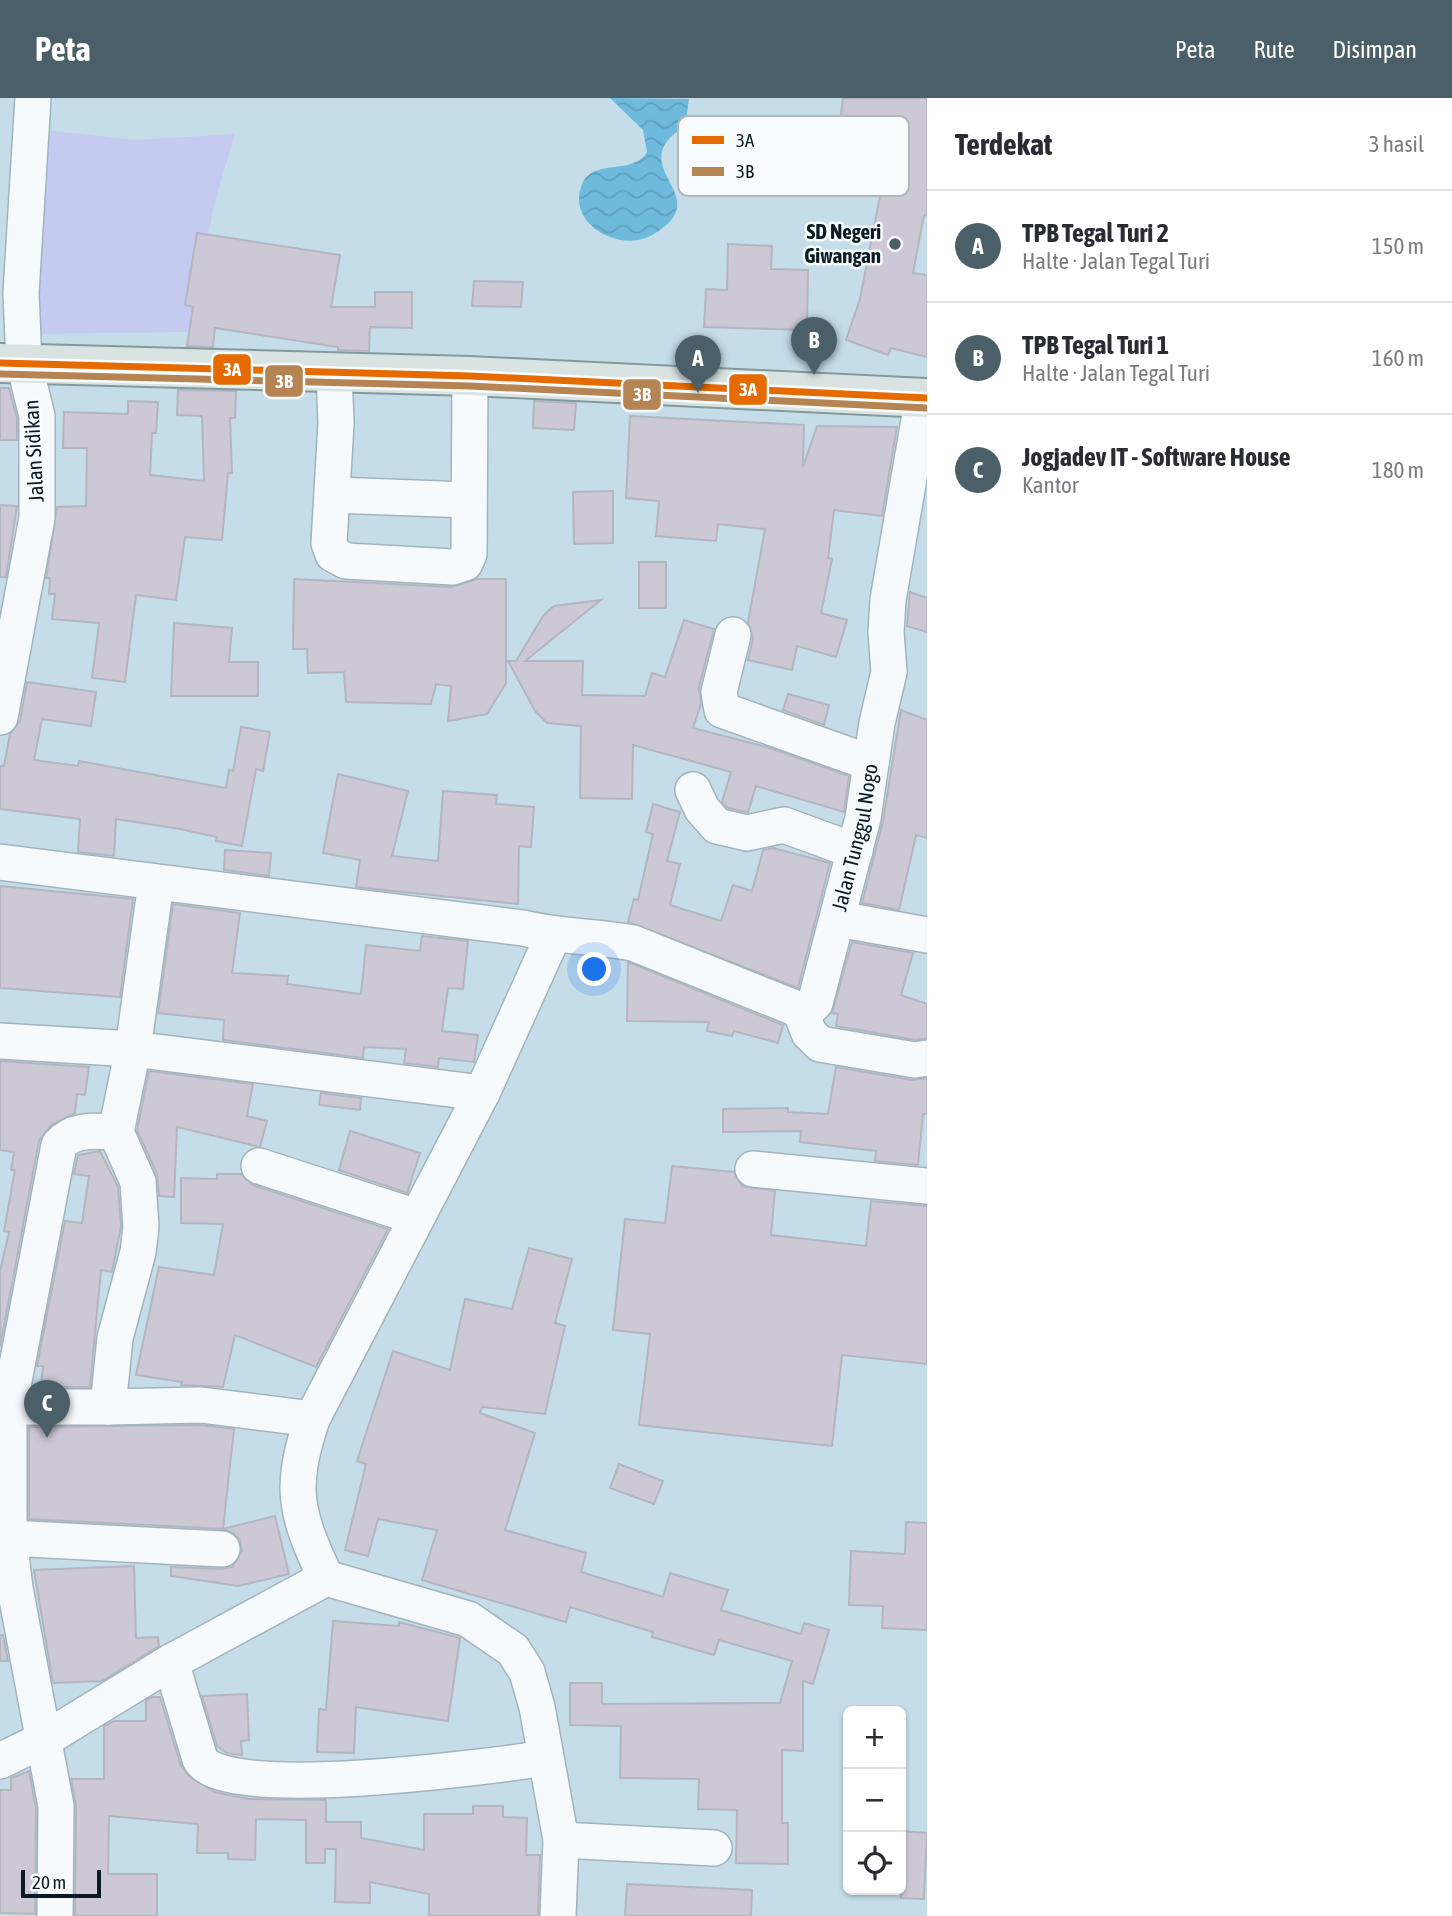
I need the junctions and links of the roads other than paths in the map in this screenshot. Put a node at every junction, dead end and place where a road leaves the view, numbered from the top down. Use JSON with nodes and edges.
{"nodes":[{"id":1,"x":33,"y":98,"type":"edge"},
{"id":2,"x":12,"y":363,"type":"edge"},
{"id":3,"x":334,"y":372,"type":"junction"},
{"id":4,"x":470,"y":376,"type":"junction"},
{"id":5,"x":925,"y":398,"type":"edge"},
{"id":6,"x":333,"y":495,"type":"junction"},
{"id":7,"x":469,"y":500,"type":"junction"},
{"id":8,"x":733,"y":635,"type":"dead end"},
{"id":9,"x":7,"y":644,"type":"edge"},
{"id":10,"x":0,"y":717,"type":"edge"},
{"id":11,"x":872,"y":763,"type":"junction"},
{"id":12,"x":693,"y":790,"type":"dead end"},
{"id":13,"x":855,"y":851,"type":"junction"},
{"id":14,"x":0,"y":862,"type":"edge"},
{"id":15,"x":156,"y":883,"type":"junction"},
{"id":16,"x":838,"y":919,"type":"junction"},
{"id":17,"x":927,"y":935,"type":"edge"},
{"id":18,"x":554,"y":936,"type":"junction"},
{"id":19,"x":800,"y":1010,"type":"junction"},
{"id":20,"x":0,"y":1041,"type":"edge"},
{"id":21,"x":133,"y":1049,"type":"junction"},
{"id":22,"x":927,"y":1058,"type":"edge"},
{"id":23,"x":481,"y":1093,"type":"junction"},
{"id":24,"x":116,"y":1132,"type":"junction"},
{"id":25,"x":259,"y":1166,"type":"dead end"},
{"id":26,"x":753,"y":1169,"type":"dead end"},
{"id":27,"x":927,"y":1186,"type":"edge"},
{"id":28,"x":416,"y":1217,"type":"junction"},
{"id":29,"x":4,"y":1407,"type":"edge"},
{"id":30,"x":108,"y":1407,"type":"junction"},
{"id":31,"x":312,"y":1419,"type":"junction"},
{"id":32,"x":9,"y":1538,"type":"junction"},
{"id":33,"x":222,"y":1549,"type":"dead end"},
{"id":34,"x":326,"y":1578,"type":"junction"},
{"id":35,"x":10,"y":1614,"type":"edge"},
{"id":36,"x":171,"y":1662,"type":"junction"},
{"id":37,"x":45,"y":1739,"type":"junction"},
{"id":38,"x":545,"y":1758,"type":"junction"},
{"id":39,"x":0,"y":1761,"type":"edge"},
{"id":40,"x":561,"y":1840,"type":"junction"},
{"id":41,"x":714,"y":1848,"type":"dead end"},
{"id":42,"x":55,"y":1916,"type":"edge"},
{"id":43,"x":558,"y":1916,"type":"edge"}],
"edges":[{"from":1,"to":2,"type":"street","name":"Jalan Sidikan"},
{"from":2,"to":3,"type":"main road"},
{"from":2,"to":9,"type":"street","name":"Jalan Sidikan"},
{"from":3,"to":4,"type":"main road"},
{"from":3,"to":6,"type":"street"},
{"from":4,"to":5,"type":"main road"},
{"from":4,"to":7,"type":"street"},
{"from":5,"to":11,"type":"street","name":"Jalan Tunggul Nogo"},
{"from":6,"to":7,"type":"street"},
{"from":6,"to":7,"type":"street"},
{"from":8,"to":11,"type":"street"},
{"from":9,"to":10,"type":"street","name":"Jalan Sidikan"},
{"from":11,"to":13,"type":"street","name":"Jalan Tunggul Nogo"},
{"from":12,"to":13,"type":"street"},
{"from":13,"to":16,"type":"street","name":"Jalan Tunggul Nogo"},
{"from":14,"to":15,"type":"street"},
{"from":15,"to":18,"type":"street"},
{"from":15,"to":21,"type":"street"},
{"from":16,"to":17,"type":"street"},
{"from":16,"to":19,"type":"street","name":"Jalan Tunggul Nogo"},
{"from":18,"to":19,"type":"street"},
{"from":18,"to":23,"type":"street"},
{"from":19,"to":22,"type":"street"},
{"from":20,"to":21,"type":"street"},
{"from":21,"to":23,"type":"street"},
{"from":21,"to":24,"type":"street"},
{"from":23,"to":28,"type":"street"},
{"from":24,"to":29,"type":"street"},
{"from":24,"to":30,"type":"street"},
{"from":25,"to":28,"type":"street"},
{"from":26,"to":27,"type":"street"},
{"from":28,"to":31,"type":"street"},
{"from":29,"to":30,"type":"street"},
{"from":29,"to":32,"type":"street"},
{"from":30,"to":31,"type":"street"},
{"from":31,"to":34,"type":"street"},
{"from":32,"to":33,"type":"street"},
{"from":32,"to":35,"type":"street"},
{"from":34,"to":36,"type":"street"},
{"from":34,"to":38,"type":"street"},
{"from":35,"to":37,"type":"street"},
{"from":36,"to":37,"type":"street"},
{"from":36,"to":38,"type":"street"},
{"from":37,"to":39,"type":"street"},
{"from":37,"to":42,"type":"street"},
{"from":38,"to":40,"type":"street"},
{"from":40,"to":41,"type":"street"},
{"from":40,"to":43,"type":"street"}]}
